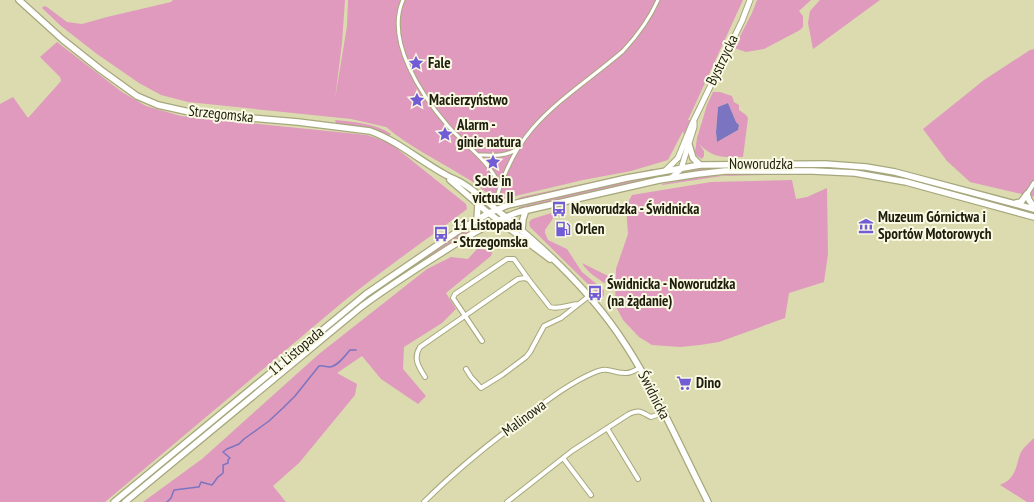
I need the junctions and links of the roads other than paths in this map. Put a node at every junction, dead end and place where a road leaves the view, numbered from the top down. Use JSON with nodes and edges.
{"nodes":[{"id":1,"x":19,"y":0,"type":"edge"},
{"id":2,"x":403,"y":0,"type":"edge"},
{"id":3,"x":658,"y":0,"type":"edge"},
{"id":4,"x":750,"y":0,"type":"edge"},
{"id":5,"x":694,"y":121,"type":"junction"},
{"id":6,"x":689,"y":145,"type":"junction"},
{"id":7,"x":518,"y":148,"type":"junction"},
{"id":8,"x":478,"y":155,"type":"junction"},
{"id":9,"x":678,"y":158,"type":"junction"},
{"id":10,"x":700,"y":165,"type":"junction"},
{"id":11,"x":681,"y":169,"type":"junction"},
{"id":12,"x":665,"y":171,"type":"junction"},
{"id":13,"x":446,"y":176,"type":"junction"},
{"id":14,"x":689,"y":176,"type":"junction"},
{"id":15,"x":671,"y":178,"type":"junction"},
{"id":16,"x":1034,"y":183,"type":"edge"},
{"id":17,"x":500,"y":186,"type":"junction"},
{"id":18,"x":1028,"y":194,"type":"junction"},
{"id":19,"x":496,"y":200,"type":"dead end"},
{"id":20,"x":478,"y":204,"type":"junction"},
{"id":21,"x":1015,"y":204,"type":"junction"},
{"id":22,"x":1034,"y":208,"type":"edge"},
{"id":23,"x":496,"y":210,"type":"junction"},
{"id":24,"x":526,"y":210,"type":"junction"},
{"id":25,"x":489,"y":213,"type":"junction"},
{"id":26,"x":505,"y":217,"type":"junction"},
{"id":27,"x":1034,"y":217,"type":"edge"},
{"id":28,"x":476,"y":220,"type":"junction"},
{"id":29,"x":498,"y":220,"type":"junction"},
{"id":30,"x":522,"y":229,"type":"junction"},
{"id":31,"x":563,"y":269,"type":"junction"},
{"id":32,"x":529,"y":280,"type":"junction"},
{"id":33,"x":589,"y":296,"type":"junction"},
{"id":34,"x":579,"y":304,"type":"junction"},
{"id":35,"x":465,"y":316,"type":"junction"},
{"id":36,"x":482,"y":341,"type":"dead end"},
{"id":37,"x":640,"y":368,"type":"junction"},
{"id":38,"x":466,"y":369,"type":"dead end"},
{"id":39,"x":425,"y":376,"type":"dead end"},
{"id":40,"x":663,"y":413,"type":"junction"},
{"id":41,"x":607,"y":428,"type":"junction"},
{"id":42,"x":563,"y":458,"type":"junction"},
{"id":43,"x":638,"y":479,"type":"dead end"},
{"id":44,"x":591,"y":495,"type":"dead end"},
{"id":45,"x":513,"y":500,"type":"edge"},
{"id":46,"x":114,"y":502,"type":"edge"},
{"id":47,"x":125,"y":502,"type":"edge"},
{"id":48,"x":424,"y":502,"type":"edge"},
{"id":49,"x":506,"y":502,"type":"edge"},
{"id":50,"x":708,"y":502,"type":"edge"}],
"edges":[{"from":1,"to":13,"type":"main road","name":"Strzegomska"},
{"from":2,"to":8,"type":"street"},
{"from":3,"to":7,"type":"street"},
{"from":4,"to":5,"type":"street","name":"Bystrzycka"},
{"from":5,"to":6,"type":"street","name":"Bystrzycka"},
{"from":5,"to":9,"type":"street","name":"Bystrzycka"},
{"from":6,"to":10,"type":"main road"},
{"from":6,"to":11,"type":"street","name":"Bystrzycka"},
{"from":7,"to":8,"type":"street"},
{"from":7,"to":17,"type":"street"},
{"from":8,"to":17,"type":"street"},
{"from":9,"to":11,"type":"street"},
{"from":9,"to":12,"type":"street","name":"Bystrzycka"},
{"from":10,"to":11,"type":"main road","name":"Noworudzka"},
{"from":10,"to":21,"type":"main road","name":"Noworudzka"},
{"from":11,"to":12,"type":"main road","name":"Noworudzka"},
{"from":11,"to":14,"type":"street"},
{"from":11,"to":15,"type":"street","name":"Bystrzycka"},
{"from":12,"to":23,"type":"main road","name":"Noworudzka"},
{"from":13,"to":20,"type":"main road","name":"Strzegomska"},
{"from":13,"to":23,"type":"main road","name":"Strzegomska"},
{"from":14,"to":15,"type":"main road","name":"Noworudzka"},
{"from":14,"to":27,"type":"main road","name":"Noworudzka"},
{"from":15,"to":24,"type":"main road","name":"Noworudzka"},
{"from":16,"to":18,"type":"street"},
{"from":17,"to":19,"type":"street"},
{"from":18,"to":21,"type":"main road"},
{"from":18,"to":22,"type":"main road"},
{"from":20,"to":25,"type":"main road","name":"Strzegomska"},
{"from":20,"to":28,"type":"main road"},
{"from":21,"to":22,"type":"main road","name":"Noworudzka"},
{"from":23,"to":25,"type":"main road","name":"Noworudzka"},
{"from":23,"to":26,"type":"main road","name":"Strzegomska"},
{"from":24,"to":26,"type":"main road","name":"Noworudzka"},
{"from":24,"to":30,"type":"main road"},
{"from":25,"to":28,"type":"main road","name":"11 Listopada"},
{"from":25,"to":29,"type":"main road","name":"Świdnicka"},
{"from":26,"to":29,"type":"main road","name":"Noworudzka"},
{"from":26,"to":30,"type":"main road","name":"Świdnicka"},
{"from":28,"to":46,"type":"main road","name":"11 Listopada"},
{"from":29,"to":31,"type":"main road","name":"Świdnicka"},
{"from":29,"to":47,"type":"main road","name":"11 Listopada"},
{"from":30,"to":31,"type":"main road","name":"Świdnicka"},
{"from":31,"to":33,"type":"main road","name":"Świdnicka"},
{"from":32,"to":34,"type":"street"},
{"from":32,"to":35,"type":"street"},
{"from":32,"to":35,"type":"street"},
{"from":33,"to":34,"type":"street"},
{"from":33,"to":37,"type":"main road","name":"Świdnicka"},
{"from":34,"to":38,"type":"street"},
{"from":35,"to":36,"type":"street"},
{"from":35,"to":39,"type":"street"},
{"from":37,"to":40,"type":"main road","name":"Świdnicka"},
{"from":37,"to":48,"type":"street","name":"Malinowa"},
{"from":40,"to":41,"type":"street"},
{"from":40,"to":50,"type":"main road","name":"Świdnicka"},
{"from":41,"to":42,"type":"street"},
{"from":41,"to":43,"type":"street"},
{"from":42,"to":44,"type":"street"},
{"from":42,"to":45,"type":"street"},
{"from":45,"to":49,"type":"street"}]}
